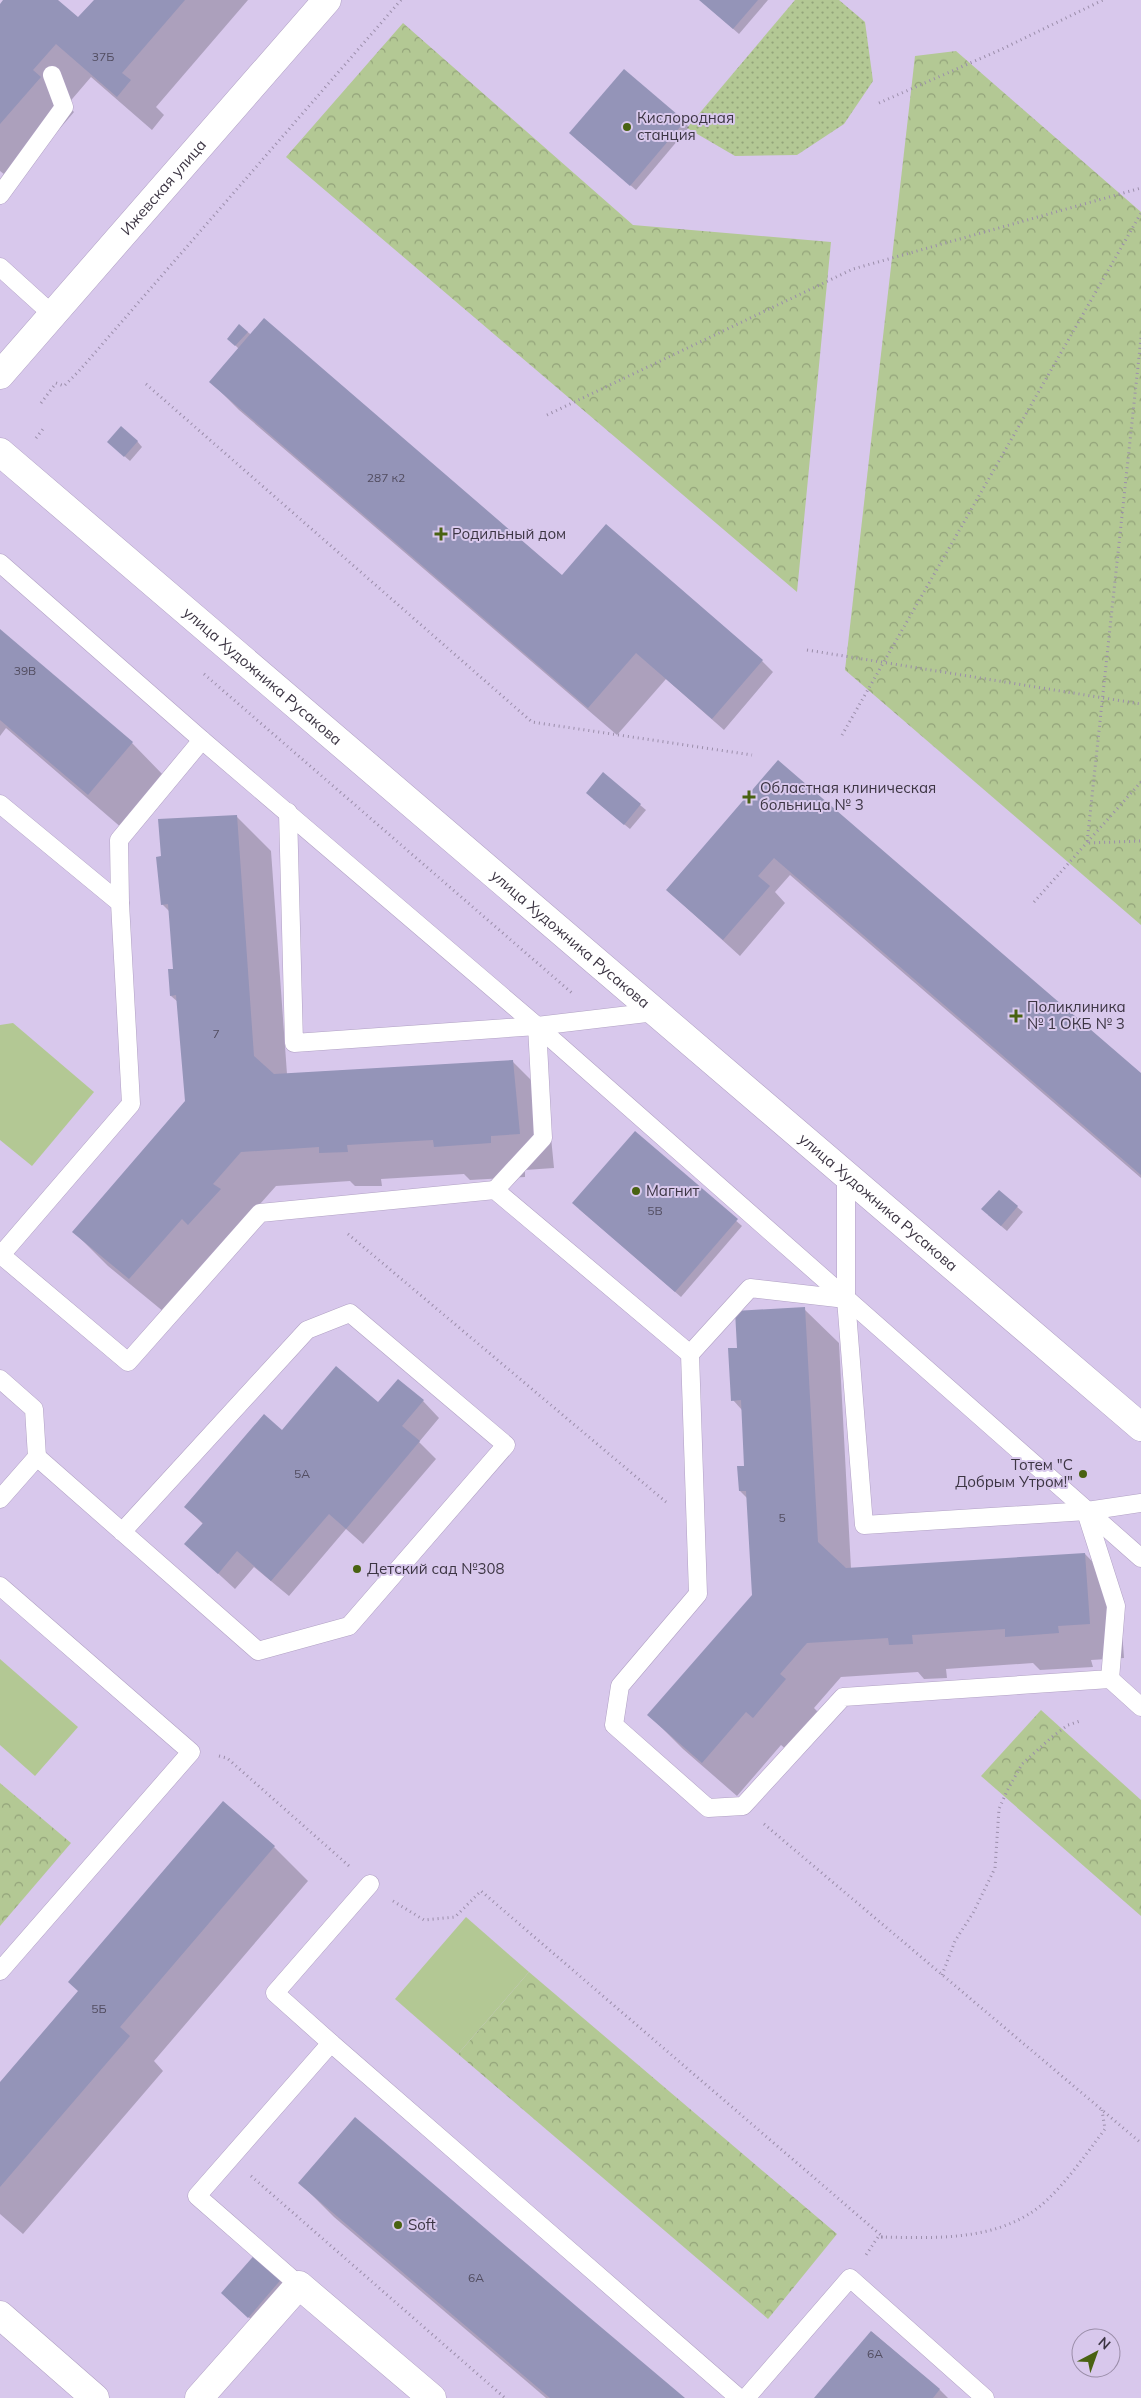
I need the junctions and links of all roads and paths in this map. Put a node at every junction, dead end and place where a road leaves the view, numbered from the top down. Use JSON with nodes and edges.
{"nodes":[{"id":1,"x":327,"y":0,"type":"edge"},
{"id":2,"x":401,"y":0,"type":"edge"},
{"id":3,"x":1103,"y":0,"type":"edge"},
{"id":4,"x":52,"y":75,"type":"dead end"},
{"id":5,"x":879,"y":104,"type":"dead end"},
{"id":6,"x":1141,"y":188,"type":"edge"},
{"id":7,"x":0,"y":195,"type":"edge"},
{"id":8,"x":1141,"y":213,"type":"edge"},
{"id":9,"x":0,"y":267,"type":"edge"},
{"id":10,"x":52,"y":315,"type":"junction"},
{"id":11,"x":1141,"y":338,"type":"edge"},
{"id":12,"x":0,"y":376,"type":"edge"},
{"id":13,"x":146,"y":384,"type":"dead end"},
{"id":14,"x":41,"y":403,"type":"dead end"},
{"id":15,"x":547,"y":415,"type":"dead end"},
{"id":16,"x":0,"y":452,"type":"edge"},
{"id":17,"x":0,"y":563,"type":"edge"},
{"id":18,"x":807,"y":650,"type":"dead end"},
{"id":19,"x":885,"y":662,"type":"junction"},
{"id":20,"x":203,"y":673,"type":"dead end"},
{"id":21,"x":1102,"y":697,"type":"junction"},
{"id":22,"x":1141,"y":704,"type":"edge"},
{"id":23,"x":842,"y":735,"type":"dead end"},
{"id":24,"x":202,"y":740,"type":"junction"},
{"id":25,"x":752,"y":755,"type":"dead end"},
{"id":26,"x":1141,"y":782,"type":"edge"},
{"id":27,"x":0,"y":804,"type":"edge"},
{"id":28,"x":288,"y":812,"type":"junction"},
{"id":29,"x":1141,"y":841,"type":"edge"},
{"id":30,"x":1087,"y":843,"type":"junction"},
{"id":31,"x":1034,"y":902,"type":"dead end"},
{"id":32,"x":120,"y":903,"type":"junction"},
{"id":33,"x":655,"y":1012,"type":"junction"},
{"id":34,"x":601,"y":1018,"type":"junction"},
{"id":35,"x":537,"y":1026,"type":"junction"},
{"id":36,"x":846,"y":1176,"type":"junction"},
{"id":37,"x":495,"y":1190,"type":"junction"},
{"id":38,"x":317,"y":1207,"type":"junction"},
{"id":39,"x":1,"y":1255,"type":"edge"},
{"id":40,"x":846,"y":1298,"type":"junction"},
{"id":41,"x":690,"y":1354,"type":"junction"},
{"id":42,"x":0,"y":1380,"type":"edge"},
{"id":43,"x":1141,"y":1427,"type":"edge"},
{"id":44,"x":36,"y":1457,"type":"junction"},
{"id":45,"x":0,"y":1499,"type":"edge"},
{"id":46,"x":1141,"y":1503,"type":"edge"},
{"id":47,"x":1086,"y":1511,"type":"junction"},
{"id":48,"x":696,"y":1528,"type":"junction"},
{"id":49,"x":122,"y":1532,"type":"junction"},
{"id":50,"x":1141,"y":1558,"type":"edge"},
{"id":51,"x":0,"y":1586,"type":"edge"},
{"id":52,"x":1110,"y":1679,"type":"junction"},
{"id":53,"x":1141,"y":1707,"type":"edge"},
{"id":54,"x":1080,"y":1721,"type":"dead end"},
{"id":55,"x":191,"y":1752,"type":"junction"},
{"id":56,"x":743,"y":1806,"type":"junction"},
{"id":57,"x":370,"y":1884,"type":"junction"},
{"id":58,"x":0,"y":1971,"type":"edge"},
{"id":59,"x":942,"y":1975,"type":"junction"},
{"id":60,"x":331,"y":2043,"type":"junction"},
{"id":61,"x":1102,"y":2110,"type":"junction"},
{"id":62,"x":1141,"y":2143,"type":"edge"},
{"id":63,"x":230,"y":2158,"type":"junction"},
{"id":64,"x":878,"y":2237,"type":"junction"},
{"id":65,"x":850,"y":2278,"type":"junction"},
{"id":66,"x":299,"y":2285,"type":"junction"},
{"id":67,"x":0,"y":2315,"type":"edge"},
{"id":68,"x":96,"y":2398,"type":"edge"},
{"id":69,"x":199,"y":2398,"type":"edge"},
{"id":70,"x":432,"y":2398,"type":"edge"},
{"id":71,"x":505,"y":2398,"type":"edge"},
{"id":72,"x":739,"y":2398,"type":"edge"},
{"id":73,"x":746,"y":2398,"type":"edge"},
{"id":74,"x":985,"y":2398,"type":"edge"}],
"edges":[{"from":1,"to":10,"type":"street","name":"Ижевская улица"},
{"from":2,"to":14,"type":"path"},
{"from":3,"to":5,"type":"path"},
{"from":4,"to":7,"type":"lane"},
{"from":6,"to":15,"type":"path"},
{"from":8,"to":19,"type":"path"},
{"from":9,"to":10,"type":"lane"},
{"from":10,"to":12,"type":"street","name":"Ижевская улица"},
{"from":11,"to":21,"type":"path"},
{"from":13,"to":25,"type":"path"},
{"from":16,"to":33,"type":"street","name":"улица Художника Русакова"},
{"from":17,"to":24,"type":"lane"},
{"from":18,"to":19,"type":"path"},
{"from":19,"to":21,"type":"path"},
{"from":19,"to":23,"type":"path"},
{"from":20,"to":34,"type":"path"},
{"from":21,"to":22,"type":"path"},
{"from":21,"to":30,"type":"path"},
{"from":24,"to":28,"type":"lane"},
{"from":24,"to":32,"type":"lane"},
{"from":26,"to":30,"type":"path"},
{"from":27,"to":32,"type":"lane"},
{"from":28,"to":35,"type":"lane"},
{"from":28,"to":35,"type":"lane"},
{"from":29,"to":30,"type":"path"},
{"from":30,"to":31,"type":"path"},
{"from":32,"to":39,"type":"lane"},
{"from":33,"to":34,"type":"lane"},
{"from":33,"to":36,"type":"street","name":"улица Художника Русакова"},
{"from":34,"to":35,"type":"lane"},
{"from":35,"to":37,"type":"lane"},
{"from":35,"to":40,"type":"lane"},
{"from":36,"to":40,"type":"lane"},
{"from":36,"to":43,"type":"street","name":"улица Художника Русакова"},
{"from":37,"to":38,"type":"lane"},
{"from":37,"to":41,"type":"lane"},
{"from":38,"to":39,"type":"lane"},
{"from":38,"to":48,"type":"path"},
{"from":40,"to":41,"type":"lane"},
{"from":40,"to":47,"type":"lane"},
{"from":40,"to":47,"type":"lane"},
{"from":41,"to":48,"type":"lane"},
{"from":42,"to":44,"type":"lane"},
{"from":44,"to":45,"type":"lane"},
{"from":44,"to":49,"type":"lane"},
{"from":46,"to":47,"type":"lane"},
{"from":47,"to":50,"type":"lane"},
{"from":47,"to":52,"type":"lane"},
{"from":48,"to":56,"type":"lane"},
{"from":49,"to":49,"type":"lane"},
{"from":51,"to":55,"type":"lane"},
{"from":52,"to":53,"type":"lane"},
{"from":52,"to":56,"type":"lane"},
{"from":54,"to":59,"type":"path"},
{"from":55,"to":57,"type":"path"},
{"from":55,"to":58,"type":"lane"},
{"from":56,"to":59,"type":"path"},
{"from":57,"to":60,"type":"lane"},
{"from":57,"to":64,"type":"path"},
{"from":59,"to":61,"type":"path"},
{"from":60,"to":63,"type":"lane"},
{"from":60,"to":72,"type":"lane"},
{"from":61,"to":62,"type":"path"},
{"from":61,"to":64,"type":"path"},
{"from":63,"to":66,"type":"lane"},
{"from":63,"to":71,"type":"path"},
{"from":64,"to":65,"type":"path"},
{"from":65,"to":73,"type":"lane"},
{"from":65,"to":74,"type":"lane"},
{"from":66,"to":69,"type":"street"},
{"from":66,"to":70,"type":"street"},
{"from":67,"to":68,"type":"street"}]}
